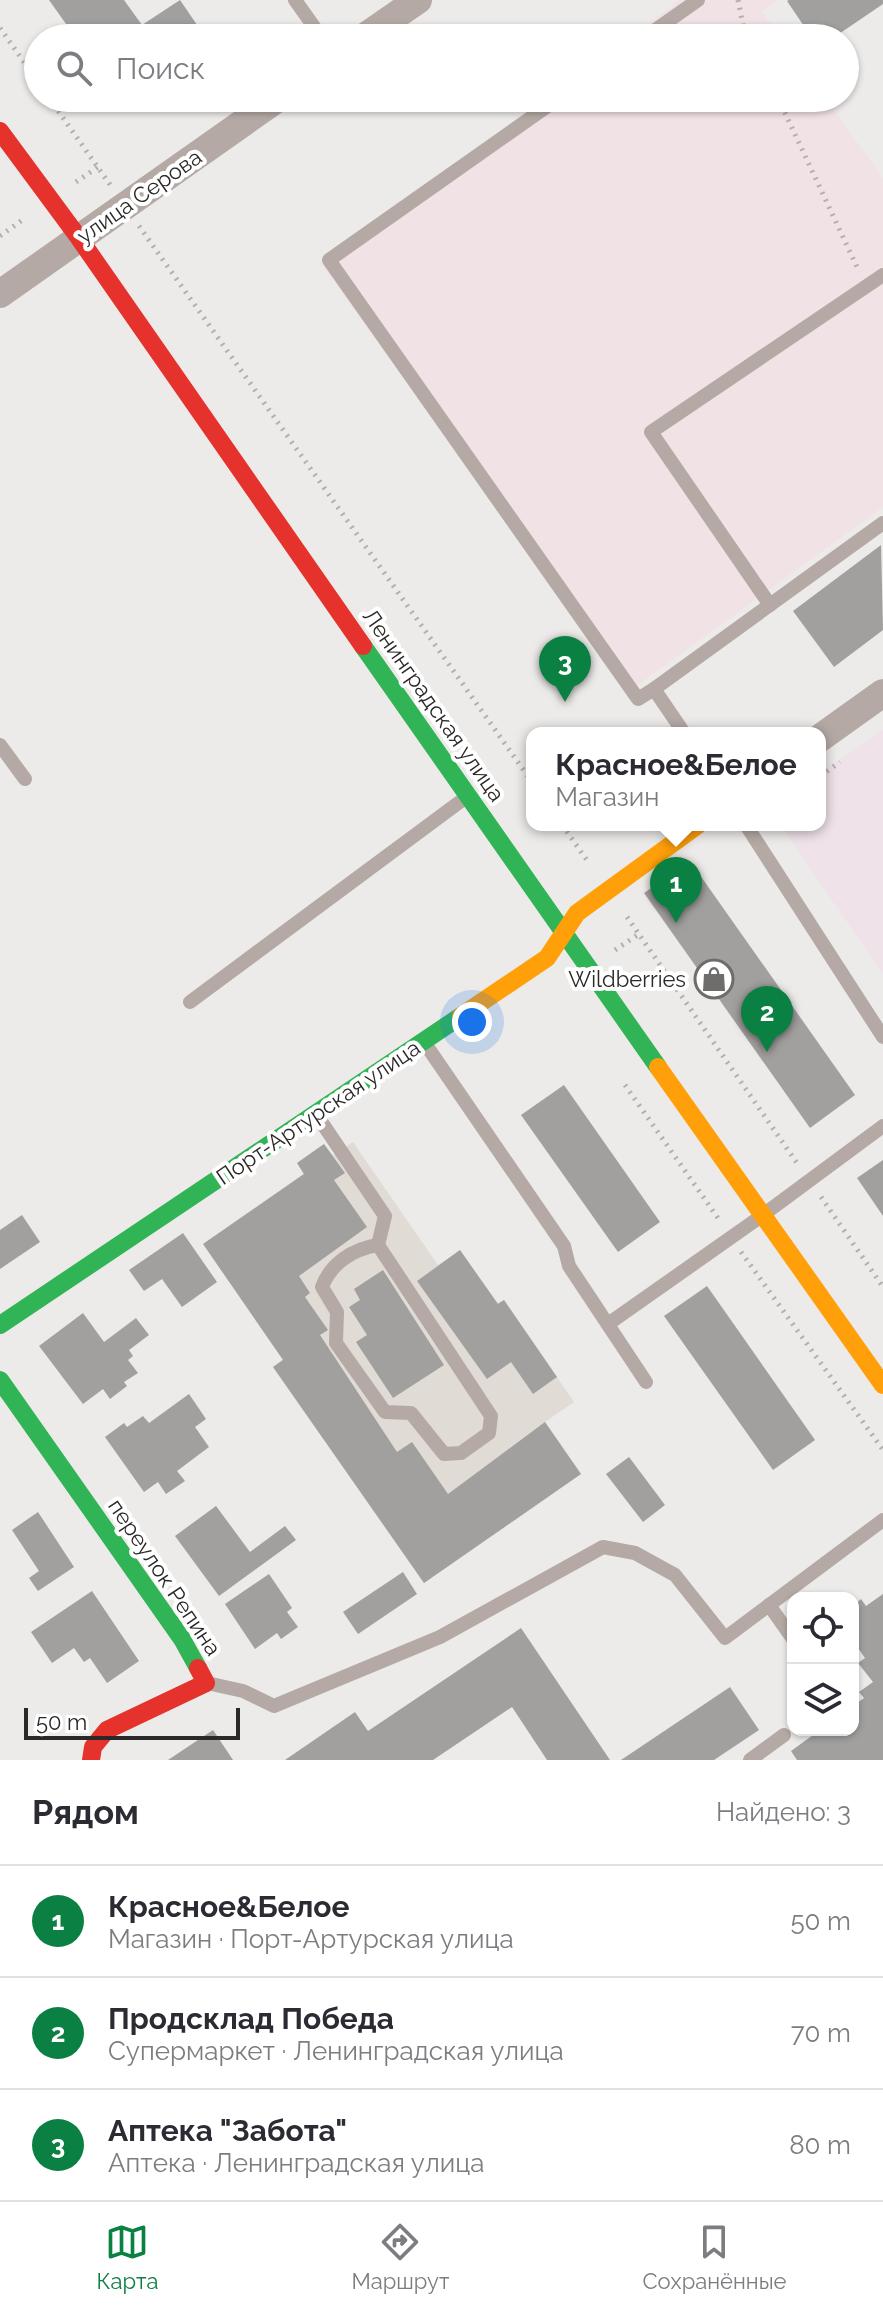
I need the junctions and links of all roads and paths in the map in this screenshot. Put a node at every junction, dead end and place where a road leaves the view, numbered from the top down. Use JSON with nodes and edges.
{"nodes":[{"id":1,"x":295,"y":0,"type":"edge"},
{"id":2,"x":418,"y":0,"type":"edge"},
{"id":3,"x":698,"y":0,"type":"edge"},
{"id":4,"x":738,"y":0,"type":"edge"},
{"id":5,"x":312,"y":24,"type":"edge"},
{"id":6,"x":383,"y":24,"type":"edge"},
{"id":7,"x":664,"y":24,"type":"edge"},
{"id":8,"x":743,"y":24,"type":"edge"},
{"id":9,"x":0,"y":28,"type":"edge"},
{"id":10,"x":24,"y":62,"type":"edge"},
{"id":11,"x":59,"y":112,"type":"edge"},
{"id":12,"x":258,"y":112,"type":"edge"},
{"id":13,"x":539,"y":112,"type":"edge"},
{"id":14,"x":785,"y":112,"type":"edge"},
{"id":15,"x":0,"y":131,"type":"edge"},
{"id":16,"x":125,"y":206,"type":"junction"},
{"id":17,"x":25,"y":219,"type":"dead end"},
{"id":18,"x":0,"y":236,"type":"edge"},
{"id":19,"x":79,"y":238,"type":"junction"},
{"id":20,"x":883,"y":275,"type":"edge"},
{"id":21,"x":867,"y":286,"type":"junction"},
{"id":22,"x":0,"y":294,"type":"edge"},
{"id":23,"x":883,"y":523,"type":"edge"},
{"id":24,"x":770,"y":605,"type":"junction"},
{"id":25,"x":654,"y":689,"type":"junction"},
{"id":26,"x":883,"y":693,"type":"edge"},
{"id":27,"x":680,"y":727,"type":"edge"},
{"id":28,"x":826,"y":734,"type":"edge"},
{"id":29,"x":0,"y":745,"type":"edge"},
{"id":30,"x":526,"y":774,"type":"edge"},
{"id":31,"x":25,"y":779,"type":"dead end"},
{"id":32,"x":468,"y":795,"type":"junction"},
{"id":33,"x":566,"y":831,"type":"edge"},
{"id":34,"x":690,"y":831,"type":"edge"},
{"id":35,"x":750,"y":831,"type":"edge"},
{"id":36,"x":608,"y":890,"type":"junction"},
{"id":37,"x":564,"y":934,"type":"junction"},
{"id":38,"x":190,"y":1002,"type":"dead end"},
{"id":39,"x":883,"y":1037,"type":"edge"},
{"id":40,"x":423,"y":1041,"type":"junction"},
{"id":41,"x":316,"y":1113,"type":"junction"},
{"id":42,"x":883,"y":1126,"type":"edge"},
{"id":43,"x":809,"y":1181,"type":"junction"},
{"id":44,"x":763,"y":1215,"type":"junction"},
{"id":45,"x":378,"y":1245,"type":"junction"},
{"id":46,"x":883,"y":1287,"type":"edge"},
{"id":47,"x":608,"y":1324,"type":"junction"},
{"id":48,"x":0,"y":1325,"type":"edge"},
{"id":49,"x":0,"y":1380,"type":"edge"},
{"id":50,"x":646,"y":1382,"type":"dead end"},
{"id":51,"x":883,"y":1385,"type":"edge"},
{"id":52,"x":883,"y":1520,"type":"edge"},
{"id":53,"x":769,"y":1605,"type":"junction"},
{"id":54,"x":787,"y":1630,"type":"edge"},
{"id":55,"x":206,"y":1683,"type":"junction"},
{"id":56,"x":784,"y":1735,"type":"dead end"},
{"id":57,"x":91,"y":1760,"type":"edge"},
{"id":58,"x":750,"y":1760,"type":"edge"}],
"edges":[{"from":1,"to":5,"type":"lane"},
{"from":2,"to":6,"type":"street"},
{"from":3,"to":7,"type":"lane"},
{"from":4,"to":8,"type":"path"},
{"from":9,"to":10,"type":"path"},
{"from":11,"to":16,"type":"path"},
{"from":12,"to":16,"type":"street","name":"улица Серова"},
{"from":13,"to":25,"type":"lane"},
{"from":14,"to":21,"type":"path"},
{"from":15,"to":19,"type":"main road","name":"Ленинградская улица"},
{"from":16,"to":19,"type":"street","name":"улица Серова"},
{"from":16,"to":30,"type":"path"},
{"from":17,"to":18,"type":"path"},
{"from":19,"to":22,"type":"street","name":"улица Серова"},
{"from":19,"to":32,"type":"main road","name":"Ленинградская улица"},
{"from":20,"to":21,"type":"lane"},
{"from":21,"to":24,"type":"lane"},
{"from":23,"to":24,"type":"lane"},
{"from":24,"to":25,"type":"lane"},
{"from":25,"to":27,"type":"lane"},
{"from":26,"to":28,"type":"street"},
{"from":29,"to":31,"type":"lane"},
{"from":32,"to":37,"type":"main road","name":"Ленинградская улица"},
{"from":32,"to":38,"type":"lane"},
{"from":33,"to":36,"type":"path"},
{"from":34,"to":36,"type":"main road","name":"Порт-Артурская улица"},
{"from":35,"to":39,"type":"lane"},
{"from":36,"to":37,"type":"main road","name":"Порт-Артурская улица"},
{"from":36,"to":43,"type":"path"},
{"from":37,"to":40,"type":"main road","name":"Порт-Артурская улица"},
{"from":37,"to":44,"type":"main road","name":"Ленинградская улица"},
{"from":40,"to":41,"type":"main road","name":"Порт-Артурская улица"},
{"from":40,"to":47,"type":"lane"},
{"from":41,"to":45,"type":"lane"},
{"from":41,"to":48,"type":"main road","name":"Порт-Артурская улица"},
{"from":42,"to":43,"type":"lane"},
{"from":43,"to":44,"type":"lane"},
{"from":43,"to":46,"type":"path"},
{"from":44,"to":47,"type":"lane"},
{"from":44,"to":51,"type":"main road","name":"Ленинградская улица"},
{"from":45,"to":45,"type":"lane"},
{"from":47,"to":50,"type":"lane"},
{"from":49,"to":55,"type":"main road","name":"переулок Репина"},
{"from":52,"to":53,"type":"lane"},
{"from":53,"to":54,"type":"lane"},
{"from":53,"to":55,"type":"lane"},
{"from":55,"to":57,"type":"main road","name":"переулок Репина"},
{"from":56,"to":58,"type":"lane"}]}
